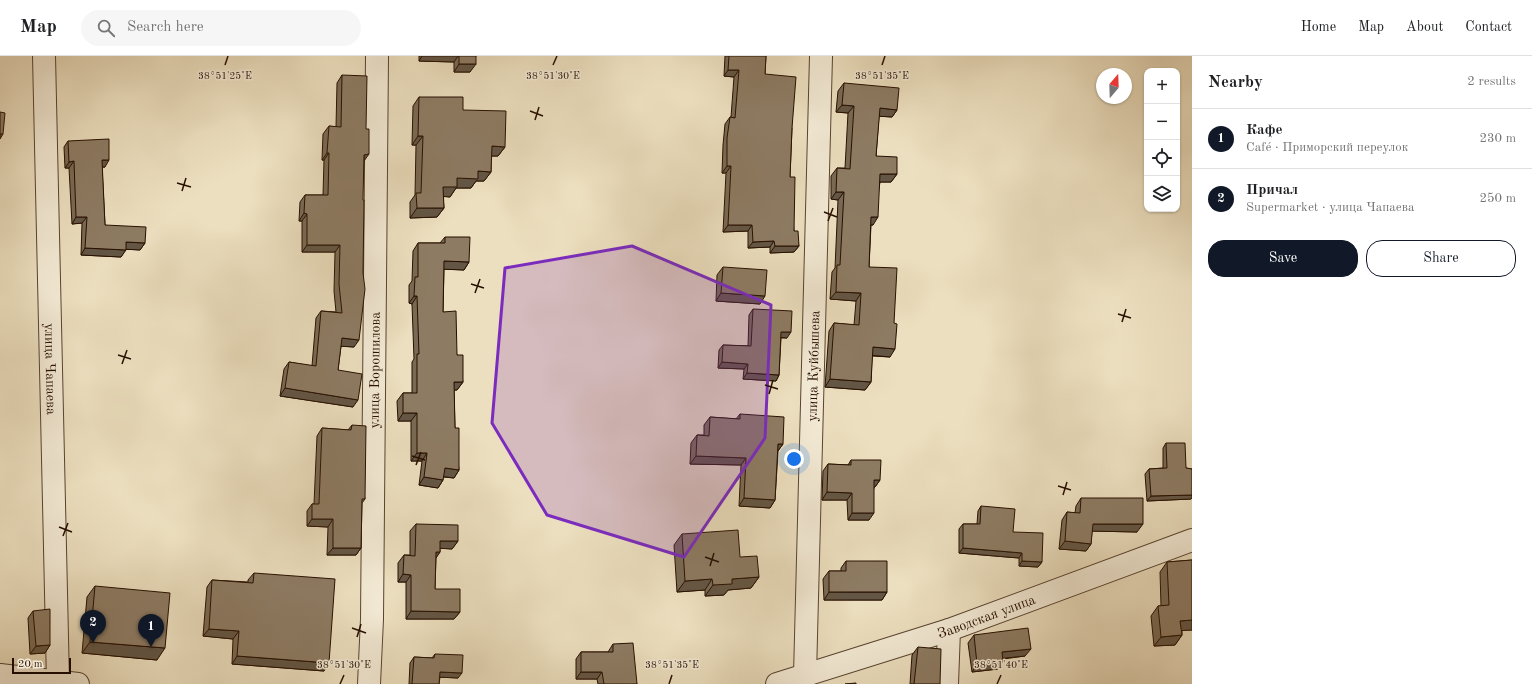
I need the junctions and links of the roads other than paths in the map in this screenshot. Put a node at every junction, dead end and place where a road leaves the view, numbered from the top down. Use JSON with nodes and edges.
{"nodes":[{"id":1,"x":44,"y":56,"type":"edge"},
{"id":2,"x":377,"y":56,"type":"edge"},
{"id":3,"x":821,"y":56,"type":"edge"},
{"id":4,"x":1192,"y":540,"type":"edge"},
{"id":5,"x":949,"y":630,"type":"junction"},
{"id":6,"x":0,"y":674,"type":"edge"},
{"id":7,"x":805,"y":675,"type":"junction"},
{"id":8,"x":68,"y":683,"type":"edge"},
{"id":9,"x":369,"y":684,"type":"edge"},
{"id":10,"x":777,"y":684,"type":"edge"},
{"id":11,"x":947,"y":684,"type":"edge"}],
"edges":[{"from":1,"to":8,"type":"street","name":"улица Чапаева"},
{"from":2,"to":9,"type":"street","name":"улица Ворошилова"},
{"from":3,"to":7,"type":"street","name":"улица Куйбышева"},
{"from":4,"to":5,"type":"street","name":"Заводская улица"},
{"from":5,"to":7,"type":"street","name":"Заводская улица"},
{"from":5,"to":11,"type":"street"},
{"from":6,"to":8,"type":"street"},
{"from":7,"to":10,"type":"street","name":"Заводская улица"}]}
